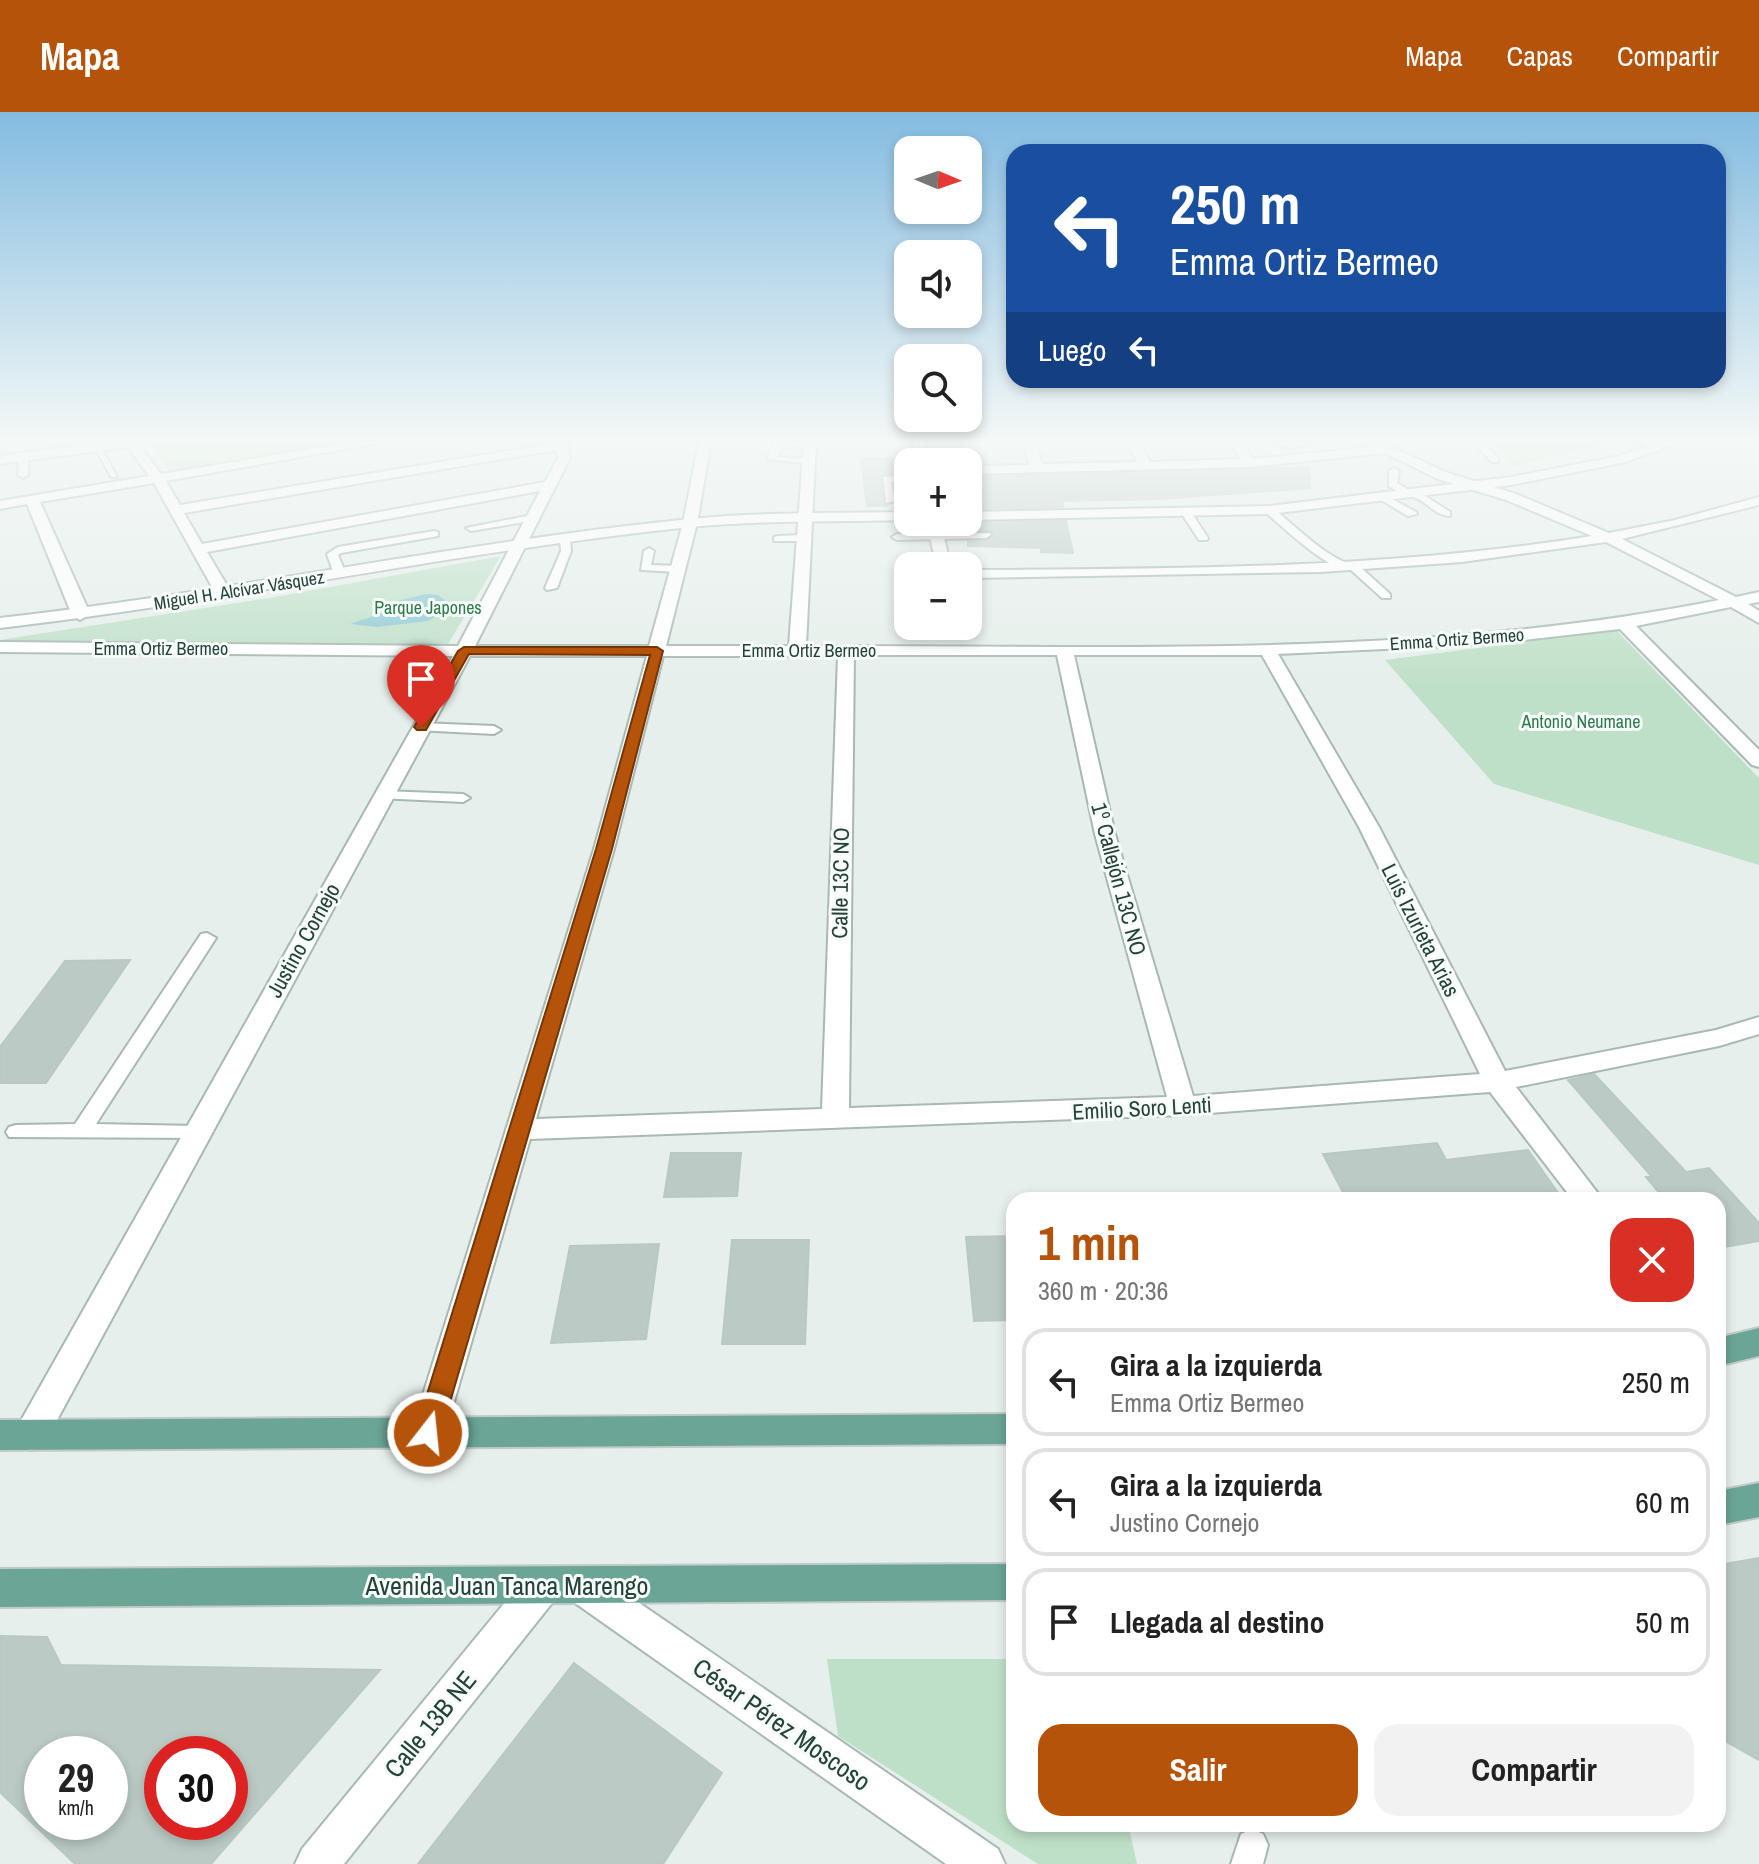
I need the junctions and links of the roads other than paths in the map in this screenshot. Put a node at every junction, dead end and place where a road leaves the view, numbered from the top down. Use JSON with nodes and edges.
{"nodes":[{"id":1,"x":41,"y":523,"type":"edge"},
{"id":2,"x":183,"y":523,"type":"edge"},
{"id":3,"x":343,"y":523,"type":"edge"},
{"id":4,"x":503,"y":523,"type":"edge"},
{"id":5,"x":529,"y":523,"type":"edge"},
{"id":6,"x":690,"y":523,"type":"junction"},
{"id":7,"x":695,"y":523,"type":"edge"},
{"id":8,"x":803,"y":523,"type":"edge"},
{"id":9,"x":1193,"y":523,"type":"edge"},
{"id":10,"x":1285,"y":523,"type":"edge"},
{"id":11,"x":1573,"y":523,"type":"edge"},
{"id":12,"x":1671,"y":523,"type":"edge"},
{"id":13,"x":471,"y":528,"type":"dead end"},
{"id":14,"x":434,"y":534,"type":"dead end"},
{"id":15,"x":982,"y":535,"type":"edge"},
{"id":16,"x":986,"y":535,"type":"dead end"},
{"id":17,"x":902,"y":536,"type":"edge"},
{"id":18,"x":897,"y":537,"type":"dead end"},
{"id":19,"x":802,"y":538,"type":"junction"},
{"id":20,"x":1203,"y":538,"type":"dead end"},
{"id":21,"x":1610,"y":538,"type":"junction"},
{"id":22,"x":565,"y":539,"type":"junction"},
{"id":23,"x":517,"y":545,"type":"junction"},
{"id":24,"x":198,"y":549,"type":"junction"},
{"id":25,"x":649,"y":551,"type":"dead end"},
{"id":26,"x":776,"y":553,"type":"dead end"},
{"id":27,"x":1351,"y":568,"type":"junction"},
{"id":28,"x":678,"y":569,"type":"junction"},
{"id":29,"x":340,"y":574,"type":"junction"},
{"id":30,"x":982,"y":574,"type":"edge"},
{"id":31,"x":551,"y":588,"type":"dead end"},
{"id":32,"x":224,"y":594,"type":"junction"},
{"id":33,"x":1386,"y":596,"type":"dead end"},
{"id":34,"x":1759,"y":597,"type":"edge"},
{"id":35,"x":1734,"y":602,"type":"junction"},
{"id":36,"x":80,"y":615,"type":"junction"},
{"id":37,"x":1759,"y":618,"type":"edge"},
{"id":38,"x":0,"y":623,"type":"edge"},
{"id":39,"x":1624,"y":624,"type":"junction"},
{"id":40,"x":0,"y":647,"type":"edge"},
{"id":41,"x":797,"y":650,"type":"junction"},
{"id":42,"x":846,"y":650,"type":"junction"},
{"id":43,"x":1064,"y":650,"type":"junction"},
{"id":44,"x":1267,"y":650,"type":"junction"},
{"id":45,"x":464,"y":651,"type":"junction"},
{"id":46,"x":657,"y":651,"type":"junction"},
{"id":47,"x":421,"y":727,"type":"junction"},
{"id":48,"x":494,"y":730,"type":"dead end"},
{"id":49,"x":1759,"y":761,"type":"edge"},
{"id":50,"x":383,"y":795,"type":"junction"},
{"id":51,"x":463,"y":798,"type":"dead end"},
{"id":52,"x":207,"y":938,"type":"dead end"},
{"id":53,"x":1759,"y":1025,"type":"edge"},
{"id":54,"x":1497,"y":1082,"type":"junction"},
{"id":55,"x":1183,"y":1106,"type":"junction"},
{"id":56,"x":835,"y":1117,"type":"junction"},
{"id":57,"x":517,"y":1130,"type":"junction"},
{"id":58,"x":81,"y":1131,"type":"junction"},
{"id":59,"x":16,"y":1132,"type":"dead end"},
{"id":60,"x":197,"y":1133,"type":"junction"},
{"id":61,"x":1583,"y":1192,"type":"edge"},
{"id":62,"x":1759,"y":1342,"type":"edge"},
{"id":63,"x":1726,"y":1350,"type":"edge"},
{"id":64,"x":1006,"y":1429,"type":"edge"},
{"id":65,"x":428,"y":1433,"type":"junction"},
{"id":66,"x":16,"y":1435,"type":"edge"},
{"id":67,"x":1759,"y":1500,"type":"edge"},
{"id":68,"x":1726,"y":1506,"type":"edge"},
{"id":69,"x":1006,"y":1582,"type":"edge"},
{"id":70,"x":562,"y":1585,"type":"junction"},
{"id":71,"x":0,"y":1588,"type":"edge"},
{"id":72,"x":317,"y":1864,"type":"edge"},
{"id":73,"x":983,"y":1864,"type":"edge"}],
"edges":[{"from":1,"to":36,"type":"street"},
{"from":2,"to":24,"type":"street"},
{"from":3,"to":24,"type":"street"},
{"from":4,"to":13,"type":"lane"},
{"from":5,"to":23,"type":"street","name":"Justino Cornejo"},
{"from":6,"to":7,"type":"street","name":"Miguel H. Alcívar Vásquez"},
{"from":6,"to":22,"type":"street","name":"Miguel H. Alcívar Vásquez"},
{"from":6,"to":28,"type":"street"},
{"from":8,"to":19,"type":"street"},
{"from":9,"to":20,"type":"lane"},
{"from":10,"to":27,"type":"lane"},
{"from":11,"to":21,"type":"street"},
{"from":12,"to":21,"type":"street"},
{"from":14,"to":29,"type":"lane"},
{"from":15,"to":16,"type":"lane"},
{"from":17,"to":18,"type":"lane"},
{"from":19,"to":26,"type":"lane"},
{"from":19,"to":41,"type":"street"},
{"from":21,"to":27,"type":"street"},
{"from":21,"to":35,"type":"street"},
{"from":22,"to":23,"type":"street","name":"Miguel H. Alcívar Vásquez"},
{"from":22,"to":31,"type":"lane"},
{"from":23,"to":29,"type":"street","name":"Miguel H. Alcívar Vásquez"},
{"from":23,"to":45,"type":"street","name":"Justino Cornejo"},
{"from":24,"to":32,"type":"street"},
{"from":25,"to":28,"type":"lane"},
{"from":27,"to":30,"type":"street"},
{"from":27,"to":33,"type":"lane"},
{"from":28,"to":46,"type":"street"},
{"from":29,"to":32,"type":"street","name":"Miguel H. Alcívar Vásquez"},
{"from":32,"to":36,"type":"street","name":"Miguel H. Alcívar Vásquez"},
{"from":34,"to":35,"type":"street","name":"Emma Ortiz Bermeo"},
{"from":35,"to":37,"type":"street"},
{"from":35,"to":39,"type":"street","name":"Emma Ortiz Bermeo"},
{"from":36,"to":38,"type":"street","name":"Miguel H. Alcívar Vásquez"},
{"from":39,"to":44,"type":"street","name":"Emma Ortiz Bermeo"},
{"from":39,"to":49,"type":"street"},
{"from":40,"to":45,"type":"street","name":"Emma Ortiz Bermeo"},
{"from":41,"to":42,"type":"street","name":"Emma Ortiz Bermeo"},
{"from":41,"to":46,"type":"street","name":"Emma Ortiz Bermeo"},
{"from":42,"to":43,"type":"street","name":"Emma Ortiz Bermeo"},
{"from":42,"to":56,"type":"street","name":"Calle 13C NO"},
{"from":43,"to":44,"type":"street","name":"Emma Ortiz Bermeo"},
{"from":43,"to":55,"type":"street","name":"1º Callejón 13C NO"},
{"from":44,"to":54,"type":"street","name":"Luis Izurieta Arias"},
{"from":45,"to":46,"type":"street","name":"Emma Ortiz Bermeo"},
{"from":45,"to":47,"type":"street","name":"Justino Cornejo"},
{"from":46,"to":57,"type":"street"},
{"from":47,"to":48,"type":"lane"},
{"from":47,"to":50,"type":"street","name":"Justino Cornejo"},
{"from":50,"to":51,"type":"lane"},
{"from":50,"to":60,"type":"street","name":"Justino Cornejo"},
{"from":52,"to":58,"type":"lane"},
{"from":53,"to":54,"type":"street","name":"Emilio Soro Lenti"},
{"from":54,"to":55,"type":"street","name":"Emilio Soro Lenti"},
{"from":54,"to":61,"type":"street","name":"Luis Izurieta Arias"},
{"from":55,"to":56,"type":"street","name":"Emilio Soro Lenti"},
{"from":56,"to":57,"type":"street","name":"Emilio Soro Lenti"},
{"from":57,"to":65,"type":"street"},
{"from":58,"to":59,"type":"lane"},
{"from":58,"to":60,"type":"lane"},
{"from":60,"to":66,"type":"street","name":"Justino Cornejo"},
{"from":62,"to":63,"type":"main road"},
{"from":64,"to":65,"type":"main road"},
{"from":65,"to":66,"type":"main road"},
{"from":67,"to":68,"type":"main road"},
{"from":69,"to":70,"type":"main road","name":"Avenida Juan Tanca Marengo"},
{"from":70,"to":71,"type":"main road","name":"Avenida Juan Tanca Marengo"},
{"from":70,"to":72,"type":"street","name":"Calle 13B NE"},
{"from":70,"to":73,"type":"street","name":"César Pérez Moscoso"}]}
